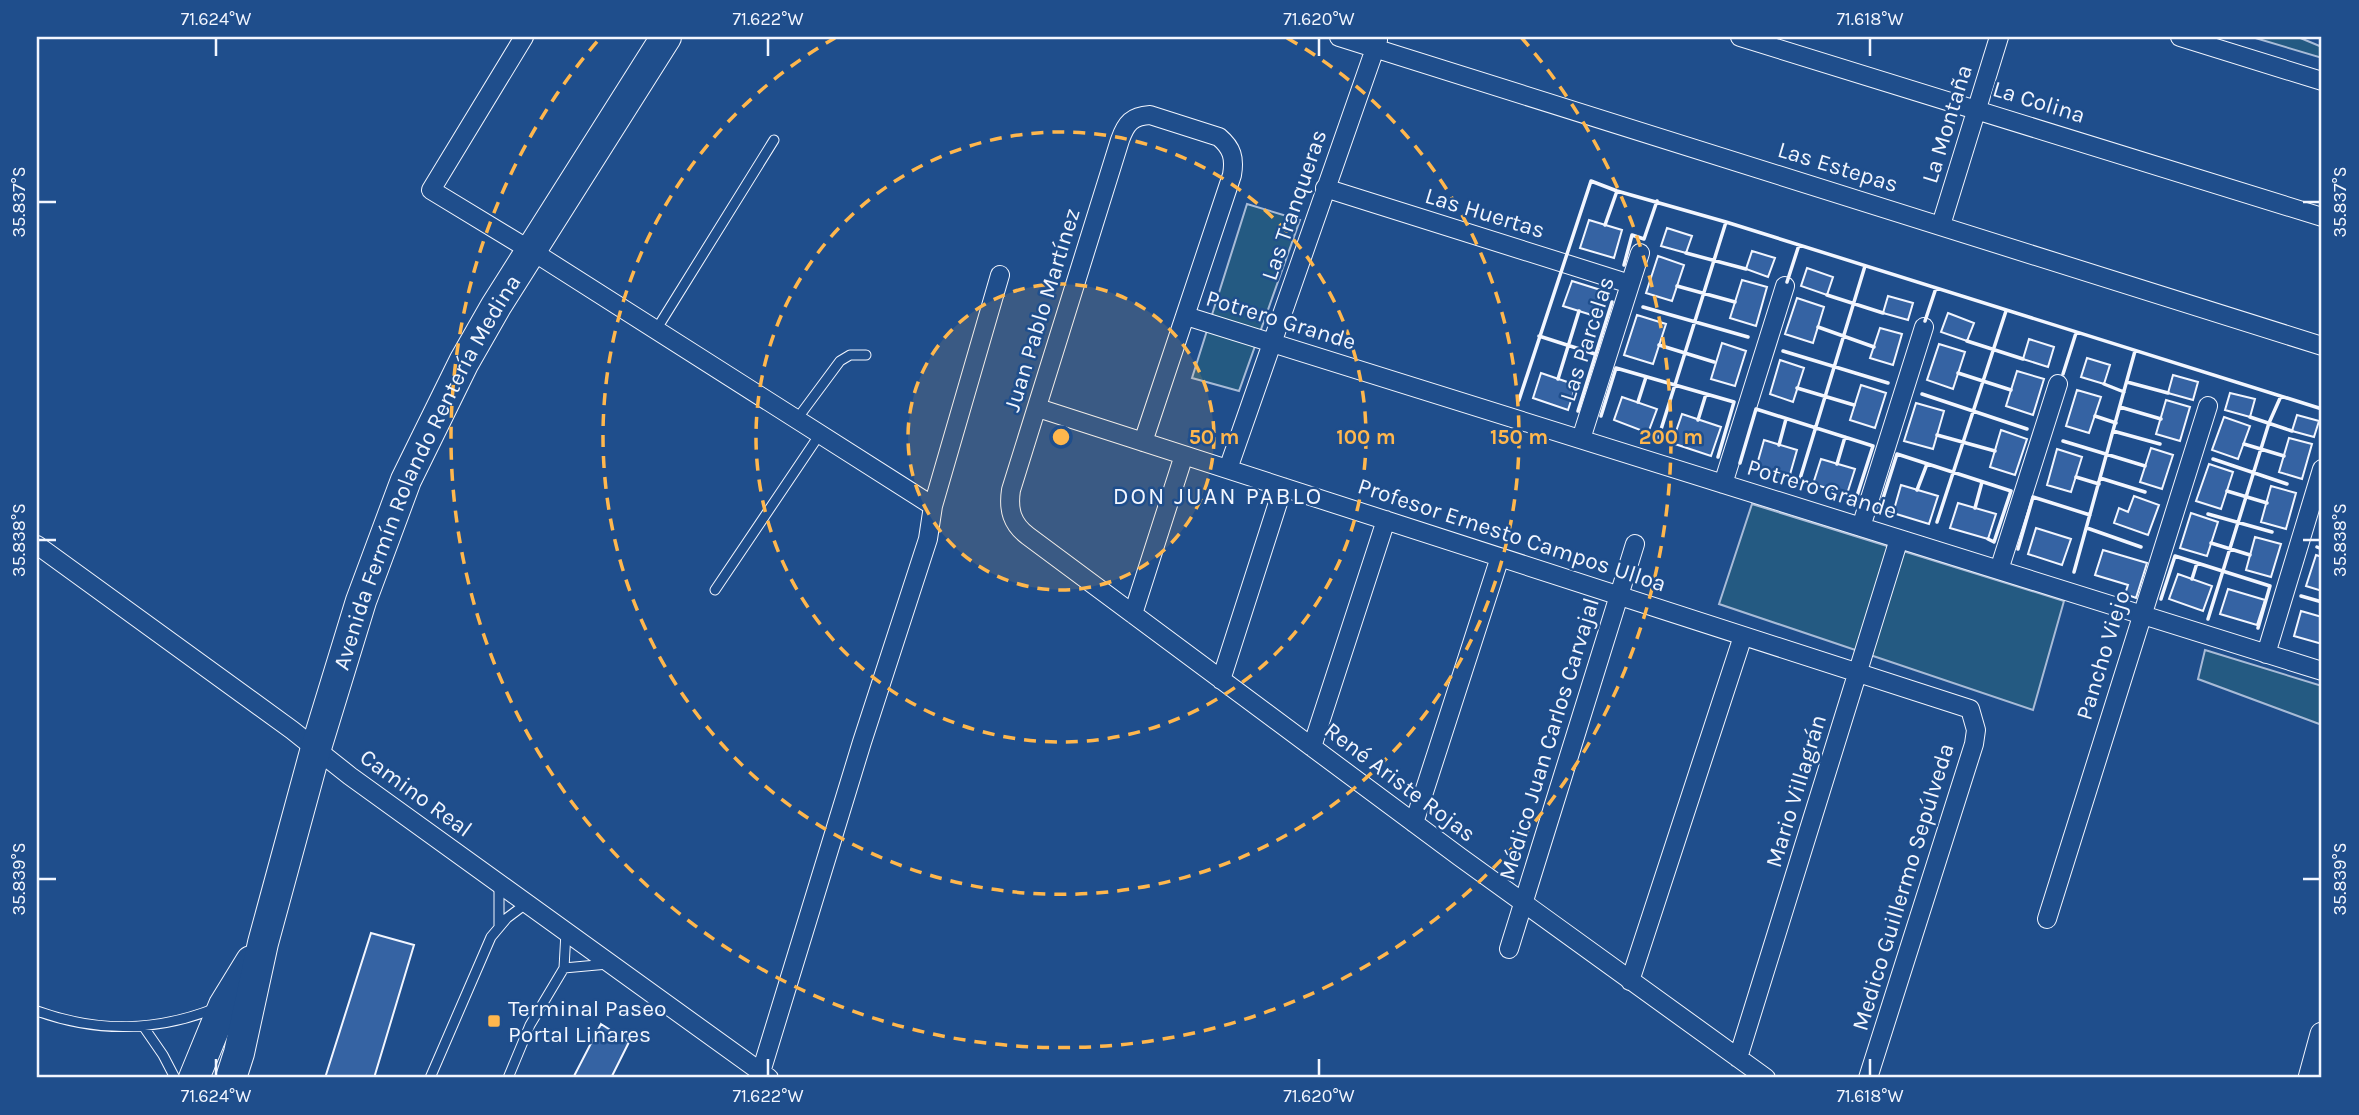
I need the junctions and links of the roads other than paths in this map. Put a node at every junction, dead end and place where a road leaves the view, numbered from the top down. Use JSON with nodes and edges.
{"nodes":[{"id":1,"x":524,"y":37,"type":"edge"},
{"id":2,"x":666,"y":37,"type":"edge"},
{"id":3,"x":1339,"y":37,"type":"edge"},
{"id":4,"x":1740,"y":37,"type":"edge"},
{"id":5,"x":1999,"y":37,"type":"edge"},
{"id":6,"x":2180,"y":37,"type":"edge"},
{"id":7,"x":1377,"y":42,"type":"edge"},
{"id":8,"x":2322,"y":81,"type":"edge"},
{"id":9,"x":1977,"y":109,"type":"junction"},
{"id":10,"x":774,"y":140,"type":"dead end"},
{"id":11,"x":1325,"y":188,"type":"junction"},
{"id":12,"x":2322,"y":218,"type":"edge"},
{"id":13,"x":1941,"y":225,"type":"junction"},
{"id":14,"x":532,"y":250,"type":"junction"},
{"id":15,"x":1640,"y":253,"type":"dead end"},
{"id":16,"x":1000,"y":275,"type":"dead end"},
{"id":17,"x":1630,"y":284,"type":"junction"},
{"id":18,"x":1785,"y":286,"type":"dead end"},
{"id":19,"x":1186,"y":316,"type":"junction"},
{"id":20,"x":1924,"y":327,"type":"dead end"},
{"id":21,"x":656,"y":330,"type":"junction"},
{"id":22,"x":1272,"y":342,"type":"junction"},
{"id":23,"x":2322,"y":346,"type":"edge"},
{"id":24,"x":866,"y":355,"type":"dead end"},
{"id":25,"x":2058,"y":384,"type":"dead end"},
{"id":26,"x":2208,"y":407,"type":"dead end"},
{"id":27,"x":1038,"y":408,"type":"junction"},
{"id":28,"x":797,"y":419,"type":"junction"},
{"id":29,"x":820,"y":434,"type":"junction"},
{"id":30,"x":1581,"y":439,"type":"junction"},
{"id":31,"x":1143,"y":442,"type":"junction"},
{"id":32,"x":1184,"y":455,"type":"junction"},
{"id":33,"x":1228,"y":469,"type":"junction"},
{"id":34,"x":2322,"y":469,"type":"edge"},
{"id":35,"x":1723,"y":484,"type":"junction"},
{"id":36,"x":1283,"y":487,"type":"junction"},
{"id":37,"x":933,"y":506,"type":"junction"},
{"id":38,"x":1012,"y":516,"type":"joint"},
{"id":39,"x":1386,"y":520,"type":"junction"},
{"id":40,"x":1861,"y":527,"type":"junction"},
{"id":41,"x":1899,"y":539,"type":"junction"},
{"id":42,"x":1635,"y":544,"type":"dead end"},
{"id":43,"x":37,"y":545,"type":"edge"},
{"id":44,"x":1500,"y":557,"type":"junction"},
{"id":45,"x":1999,"y":570,"type":"junction"},
{"id":46,"x":715,"y":590,"type":"dead end"},
{"id":47,"x":1619,"y":596,"type":"junction"},
{"id":48,"x":1133,"y":614,"type":"junction"},
{"id":49,"x":2141,"y":615,"type":"junction"},
{"id":50,"x":1743,"y":636,"type":"junction"},
{"id":51,"x":2266,"y":654,"type":"junction"},
{"id":52,"x":2322,"y":671,"type":"edge"},
{"id":53,"x":1859,"y":673,"type":"junction"},
{"id":54,"x":1221,"y":680,"type":"junction"},
{"id":55,"x":1970,"y":709,"type":"joint"},
{"id":56,"x":1312,"y":747,"type":"junction"},
{"id":57,"x":316,"y":748,"type":"junction"},
{"id":58,"x":1414,"y":823,"type":"junction"},
{"id":59,"x":499,"y":884,"type":"junction"},
{"id":60,"x":527,"y":903,"type":"junction"},
{"id":61,"x":1523,"y":903,"type":"junction"},
{"id":62,"x":2047,"y":919,"type":"dead end"},
{"id":63,"x":499,"y":927,"type":"junction"},
{"id":64,"x":566,"y":932,"type":"junction"},
{"id":65,"x":263,"y":943,"type":"junction"},
{"id":66,"x":1509,"y":949,"type":"dead end"},
{"id":67,"x":610,"y":964,"type":"junction"},
{"id":68,"x":564,"y":968,"type":"junction"},
{"id":69,"x":1630,"y":981,"type":"junction"},
{"id":70,"x":224,"y":1005,"type":"junction"},
{"id":71,"x":37,"y":1011,"type":"edge"},
{"id":72,"x":142,"y":1027,"type":"junction"},
{"id":73,"x":2322,"y":1034,"type":"edge"},
{"id":74,"x":1738,"y":1058,"type":"junction"},
{"id":75,"x":765,"y":1075,"type":"edge"},
{"id":76,"x":175,"y":1078,"type":"edge"},
{"id":77,"x":194,"y":1078,"type":"edge"},
{"id":78,"x":231,"y":1078,"type":"edge"},
{"id":79,"x":430,"y":1078,"type":"edge"},
{"id":80,"x":508,"y":1078,"type":"edge"},
{"id":81,"x":1766,"y":1078,"type":"edge"},
{"id":82,"x":1868,"y":1078,"type":"edge"},
{"id":83,"x":2310,"y":1078,"type":"edge"}],
"edges":[{"from":1,"to":14,"type":"street"},
{"from":2,"to":14,"type":"main road","name":"Avenida Fermín Rolando Rentería Medina"},
{"from":3,"to":7,"type":"street","name":"Las Estepas"},
{"from":4,"to":9,"type":"street","name":"La Colina"},
{"from":5,"to":9,"type":"street","name":"La Montaña"},
{"from":6,"to":8,"type":"street"},
{"from":7,"to":11,"type":"street","name":"Las Tranqueras"},
{"from":7,"to":13,"type":"street","name":"Las Estepas"},
{"from":9,"to":12,"type":"street","name":"La Colina"},
{"from":9,"to":13,"type":"street","name":"La Montaña"},
{"from":10,"to":21,"type":"lane"},
{"from":11,"to":17,"type":"street","name":"Las Huertas"},
{"from":11,"to":22,"type":"street","name":"Las Tranqueras"},
{"from":13,"to":23,"type":"street","name":"Las Estepas"},
{"from":14,"to":21,"type":"street"},
{"from":14,"to":57,"type":"main road","name":"Avenida Fermín Rolando Rentería Medina"},
{"from":15,"to":17,"type":"street","name":"Las Parcelas"},
{"from":16,"to":37,"type":"street"},
{"from":17,"to":30,"type":"street","name":"Las Parcelas"},
{"from":18,"to":35,"type":"street"},
{"from":19,"to":22,"type":"street","name":"Potrero Grande"},
{"from":19,"to":27,"type":"street","name":"Juan Pablo Martínez"},
{"from":19,"to":31,"type":"street"},
{"from":20,"to":40,"type":"street"},
{"from":21,"to":28,"type":"street"},
{"from":22,"to":30,"type":"street","name":"Potrero Grande"},
{"from":22,"to":33,"type":"street","name":"Las Tranqueras"},
{"from":24,"to":28,"type":"lane"},
{"from":25,"to":45,"type":"street"},
{"from":26,"to":49,"type":"street","name":"Pancho Viejo"},
{"from":27,"to":31,"type":"street","name":"Profesor Ernesto Campos Ulloa"},
{"from":27,"to":38,"type":"street","name":"Juan Pablo Martínez"},
{"from":28,"to":29,"type":"street"},
{"from":29,"to":37,"type":"street"},
{"from":29,"to":46,"type":"lane"},
{"from":30,"to":35,"type":"street","name":"Potrero Grande"},
{"from":31,"to":32,"type":"street","name":"Profesor Ernesto Campos Ulloa"},
{"from":32,"to":33,"type":"street","name":"Profesor Ernesto Campos Ulloa"},
{"from":32,"to":48,"type":"street"},
{"from":33,"to":36,"type":"street","name":"Profesor Ernesto Campos Ulloa"},
{"from":34,"to":51,"type":"street"},
{"from":35,"to":40,"type":"street","name":"Potrero Grande"},
{"from":36,"to":39,"type":"street","name":"Profesor Ernesto Campos Ulloa"},
{"from":36,"to":54,"type":"street"},
{"from":37,"to":75,"type":"street"},
{"from":38,"to":48,"type":"street","name":"René Ariste Rojas"},
{"from":39,"to":44,"type":"street","name":"Profesor Ernesto Campos Ulloa"},
{"from":39,"to":56,"type":"street"},
{"from":40,"to":41,"type":"street","name":"Potrero Grande"},
{"from":41,"to":45,"type":"street","name":"Potrero Grande"},
{"from":41,"to":53,"type":"street","name":"Mario Villagrán"},
{"from":42,"to":47,"type":"street","name":"Médico Juan Carlos Carvajal"},
{"from":43,"to":57,"type":"street","name":"Camino Real"},
{"from":44,"to":47,"type":"street","name":"Profesor Ernesto Campos Ulloa"},
{"from":44,"to":58,"type":"street"},
{"from":45,"to":49,"type":"street","name":"Potrero Grande"},
{"from":47,"to":50,"type":"street","name":"Profesor Ernesto Campos Ulloa"},
{"from":47,"to":61,"type":"street","name":"Médico Juan Carlos Carvajal"},
{"from":48,"to":54,"type":"street","name":"René Ariste Rojas"},
{"from":49,"to":51,"type":"street","name":"Potrero Grande"},
{"from":49,"to":62,"type":"street","name":"Pancho Viejo"},
{"from":50,"to":53,"type":"street","name":"Profesor Ernesto Campos Ulloa"},
{"from":50,"to":69,"type":"street"},
{"from":51,"to":52,"type":"street","name":"Potrero Grande"},
{"from":53,"to":55,"type":"street","name":"Profesor Ernesto Campos Ulloa"},
{"from":53,"to":74,"type":"street","name":"Mario Villagrán"},
{"from":54,"to":56,"type":"street","name":"René Ariste Rojas"},
{"from":55,"to":82,"type":"street","name":"Medico Guillermo Sepúlveda"},
{"from":56,"to":58,"type":"street","name":"René Ariste Rojas"},
{"from":57,"to":59,"type":"street","name":"Camino Real"},
{"from":57,"to":65,"type":"main road","name":"Avenida Fermín Rolando Rentería Medina"},
{"from":58,"to":61,"type":"street","name":"René Ariste Rojas"},
{"from":59,"to":60,"type":"street","name":"Camino Real"},
{"from":59,"to":63,"type":"lane"},
{"from":60,"to":63,"type":"lane"},
{"from":60,"to":64,"type":"street","name":"Camino Real"},
{"from":61,"to":66,"type":"street","name":"Médico Juan Carlos Carvajal"},
{"from":61,"to":69,"type":"street","name":"René Ariste Rojas"},
{"from":63,"to":79,"type":"lane"},
{"from":64,"to":67,"type":"street","name":"Camino Real"},
{"from":64,"to":68,"type":"lane"},
{"from":65,"to":70,"type":"main road","name":"Avenida Fermín Rolando Rentería Medina"},
{"from":65,"to":78,"type":"main road","name":"Avenida Fermín Rolando Rentería Medina"},
{"from":67,"to":68,"type":"lane"},
{"from":67,"to":75,"type":"street","name":"Camino Real"},
{"from":68,"to":80,"type":"lane"},
{"from":69,"to":74,"type":"street","name":"René Ariste Rojas"},
{"from":70,"to":72,"type":"lane"},
{"from":70,"to":77,"type":"main road","name":"Avenida Fermín Rolando Rentería Medina"},
{"from":71,"to":72,"type":"lane"},
{"from":72,"to":76,"type":"lane"},
{"from":73,"to":83,"type":"street"},
{"from":74,"to":81,"type":"street","name":"René Ariste Rojas"}]}
